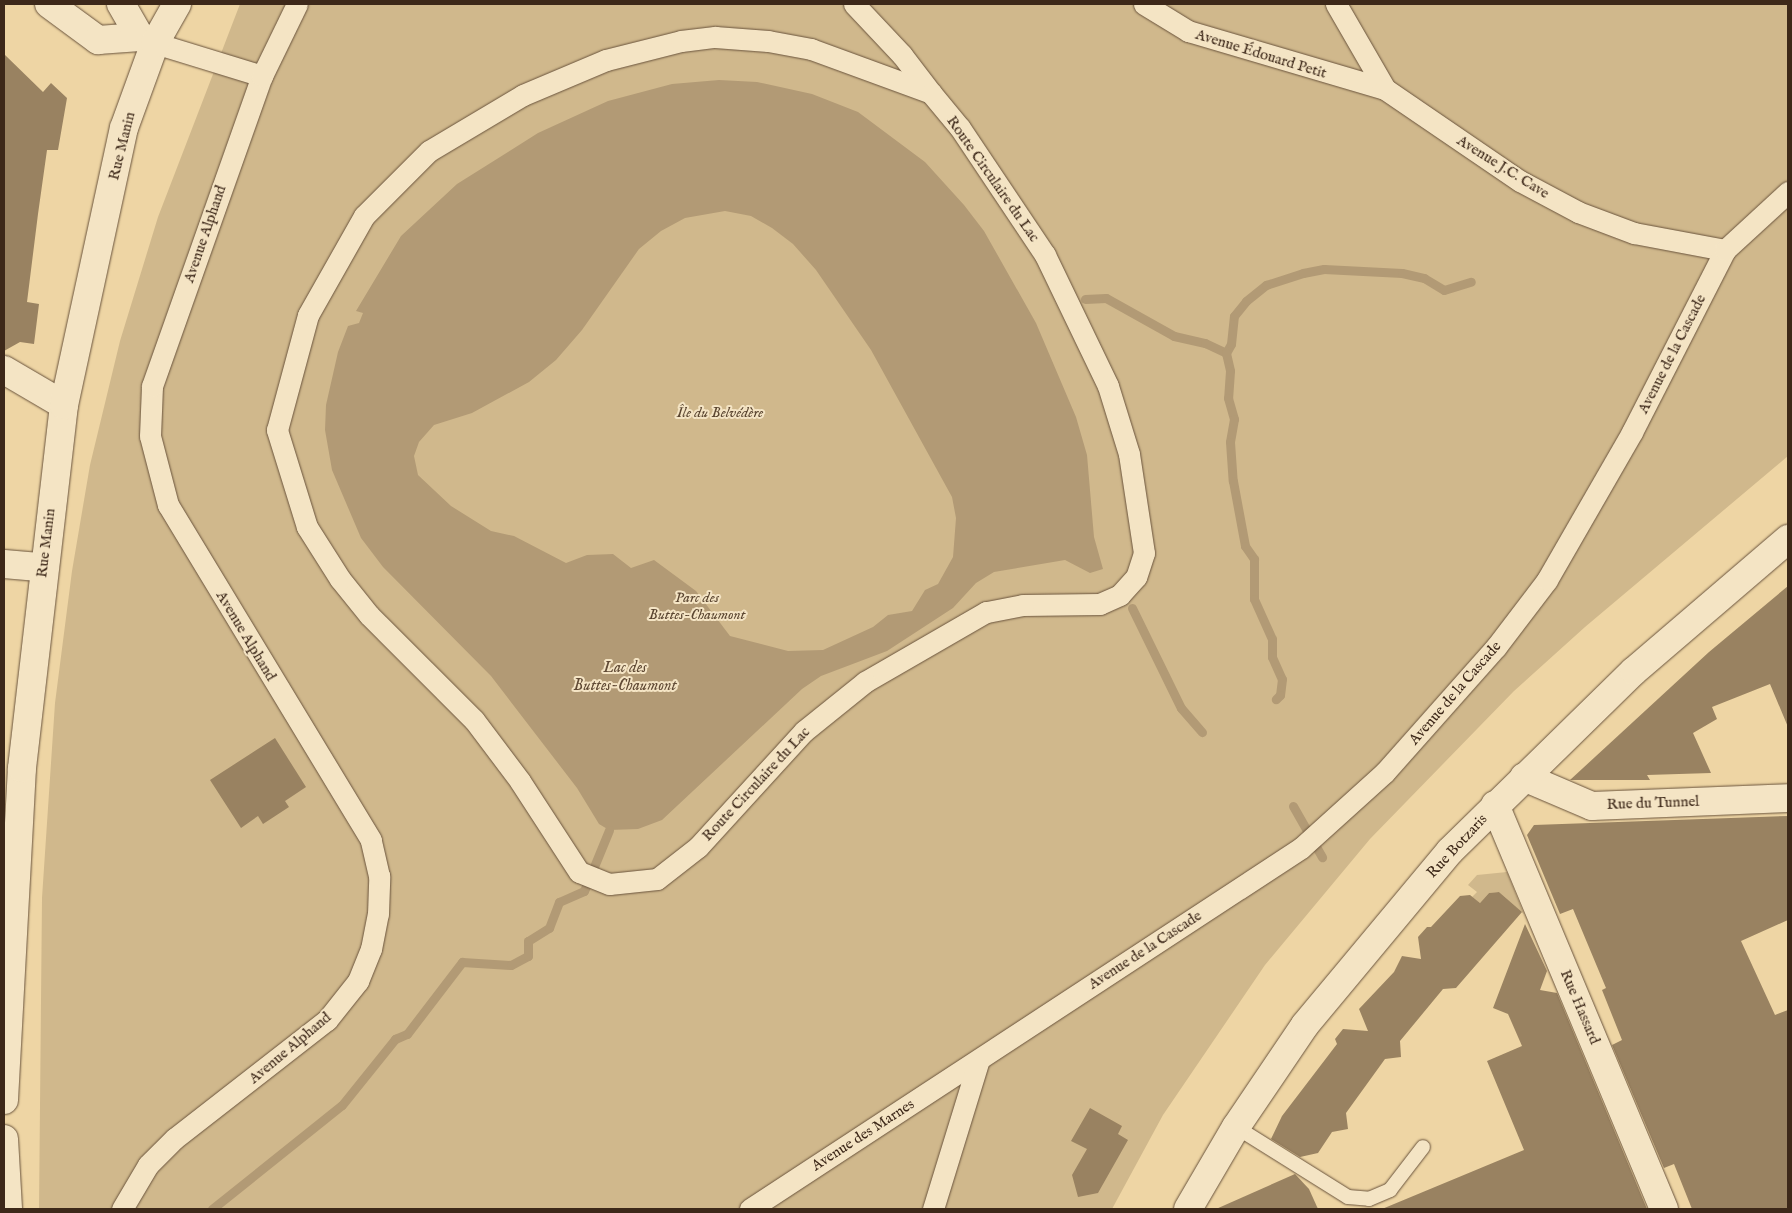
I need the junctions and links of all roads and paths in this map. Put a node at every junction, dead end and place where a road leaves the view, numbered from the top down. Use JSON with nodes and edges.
{"nodes":[{"id":1,"x":49,"y":4,"type":"edge"},
{"id":2,"x":121,"y":4,"type":"edge"},
{"id":3,"x":177,"y":4,"type":"edge"},
{"id":4,"x":297,"y":4,"type":"edge"},
{"id":5,"x":854,"y":4,"type":"edge"},
{"id":6,"x":1144,"y":4,"type":"edge"},
{"id":7,"x":1336,"y":4,"type":"edge"},
{"id":8,"x":147,"y":40,"type":"junction"},
{"id":9,"x":262,"y":76,"type":"junction"},
{"id":10,"x":1385,"y":89,"type":"junction"},
{"id":11,"x":931,"y":93,"type":"junction"},
{"id":12,"x":1788,"y":192,"type":"edge"},
{"id":13,"x":1725,"y":250,"type":"junction"},
{"id":14,"x":4,"y":370,"type":"edge"},
{"id":15,"x":64,"y":406,"type":"junction"},
{"id":16,"x":1788,"y":539,"type":"edge"},
{"id":17,"x":4,"y":564,"type":"edge"},
{"id":18,"x":42,"y":568,"type":"junction"},
{"id":19,"x":1524,"y":777,"type":"junction"},
{"id":20,"x":1788,"y":798,"type":"edge"},
{"id":21,"x":1495,"y":805,"type":"junction"},
{"id":22,"x":978,"y":1062,"type":"junction"},
{"id":23,"x":4,"y":1100,"type":"edge"},
{"id":24,"x":1236,"y":1127,"type":"junction"},
{"id":25,"x":4,"y":1139,"type":"edge"},
{"id":26,"x":1423,"y":1147,"type":"dead end"},
{"id":27,"x":8,"y":1209,"type":"edge"},
{"id":28,"x":122,"y":1209,"type":"edge"},
{"id":29,"x":750,"y":1209,"type":"edge"},
{"id":30,"x":934,"y":1209,"type":"edge"},
{"id":31,"x":1188,"y":1209,"type":"edge"},
{"id":32,"x":1664,"y":1209,"type":"edge"}],
"edges":[{"from":1,"to":8,"type":"street"},
{"from":2,"to":8,"type":"street"},
{"from":3,"to":8,"type":"street","name":"Rue Manin"},
{"from":4,"to":9,"type":"street","name":"Avenue Alphand"},
{"from":5,"to":11,"type":"street"},
{"from":6,"to":10,"type":"street","name":"Avenue Édouard Petit"},
{"from":7,"to":10,"type":"street","name":"Avenue J.C. Cave"},
{"from":8,"to":9,"type":"street"},
{"from":8,"to":15,"type":"street","name":"Rue Manin"},
{"from":9,"to":28,"type":"street","name":"Avenue Alphand"},
{"from":10,"to":13,"type":"street","name":"Avenue J.C. Cave"},
{"from":11,"to":11,"type":"street","name":"Route Circulaire du Lac"},
{"from":12,"to":13,"type":"street","name":"Avenue de la Cascade"},
{"from":13,"to":22,"type":"street","name":"Avenue de la Cascade"},
{"from":14,"to":15,"type":"street"},
{"from":15,"to":18,"type":"street","name":"Rue Manin"},
{"from":16,"to":19,"type":"street","name":"Rue Botzaris"},
{"from":17,"to":18,"type":"street"},
{"from":18,"to":23,"type":"street","name":"Rue Manin"},
{"from":19,"to":20,"type":"street","name":"Rue du Tunnel"},
{"from":19,"to":21,"type":"street","name":"Rue Botzaris"},
{"from":21,"to":24,"type":"street","name":"Rue Botzaris"},
{"from":21,"to":32,"type":"street","name":"Rue Hassard"},
{"from":22,"to":29,"type":"street","name":"Avenue des Marnes"},
{"from":22,"to":30,"type":"street"},
{"from":24,"to":26,"type":"lane"},
{"from":24,"to":31,"type":"street","name":"Rue Botzaris"},
{"from":25,"to":27,"type":"street"}]}
